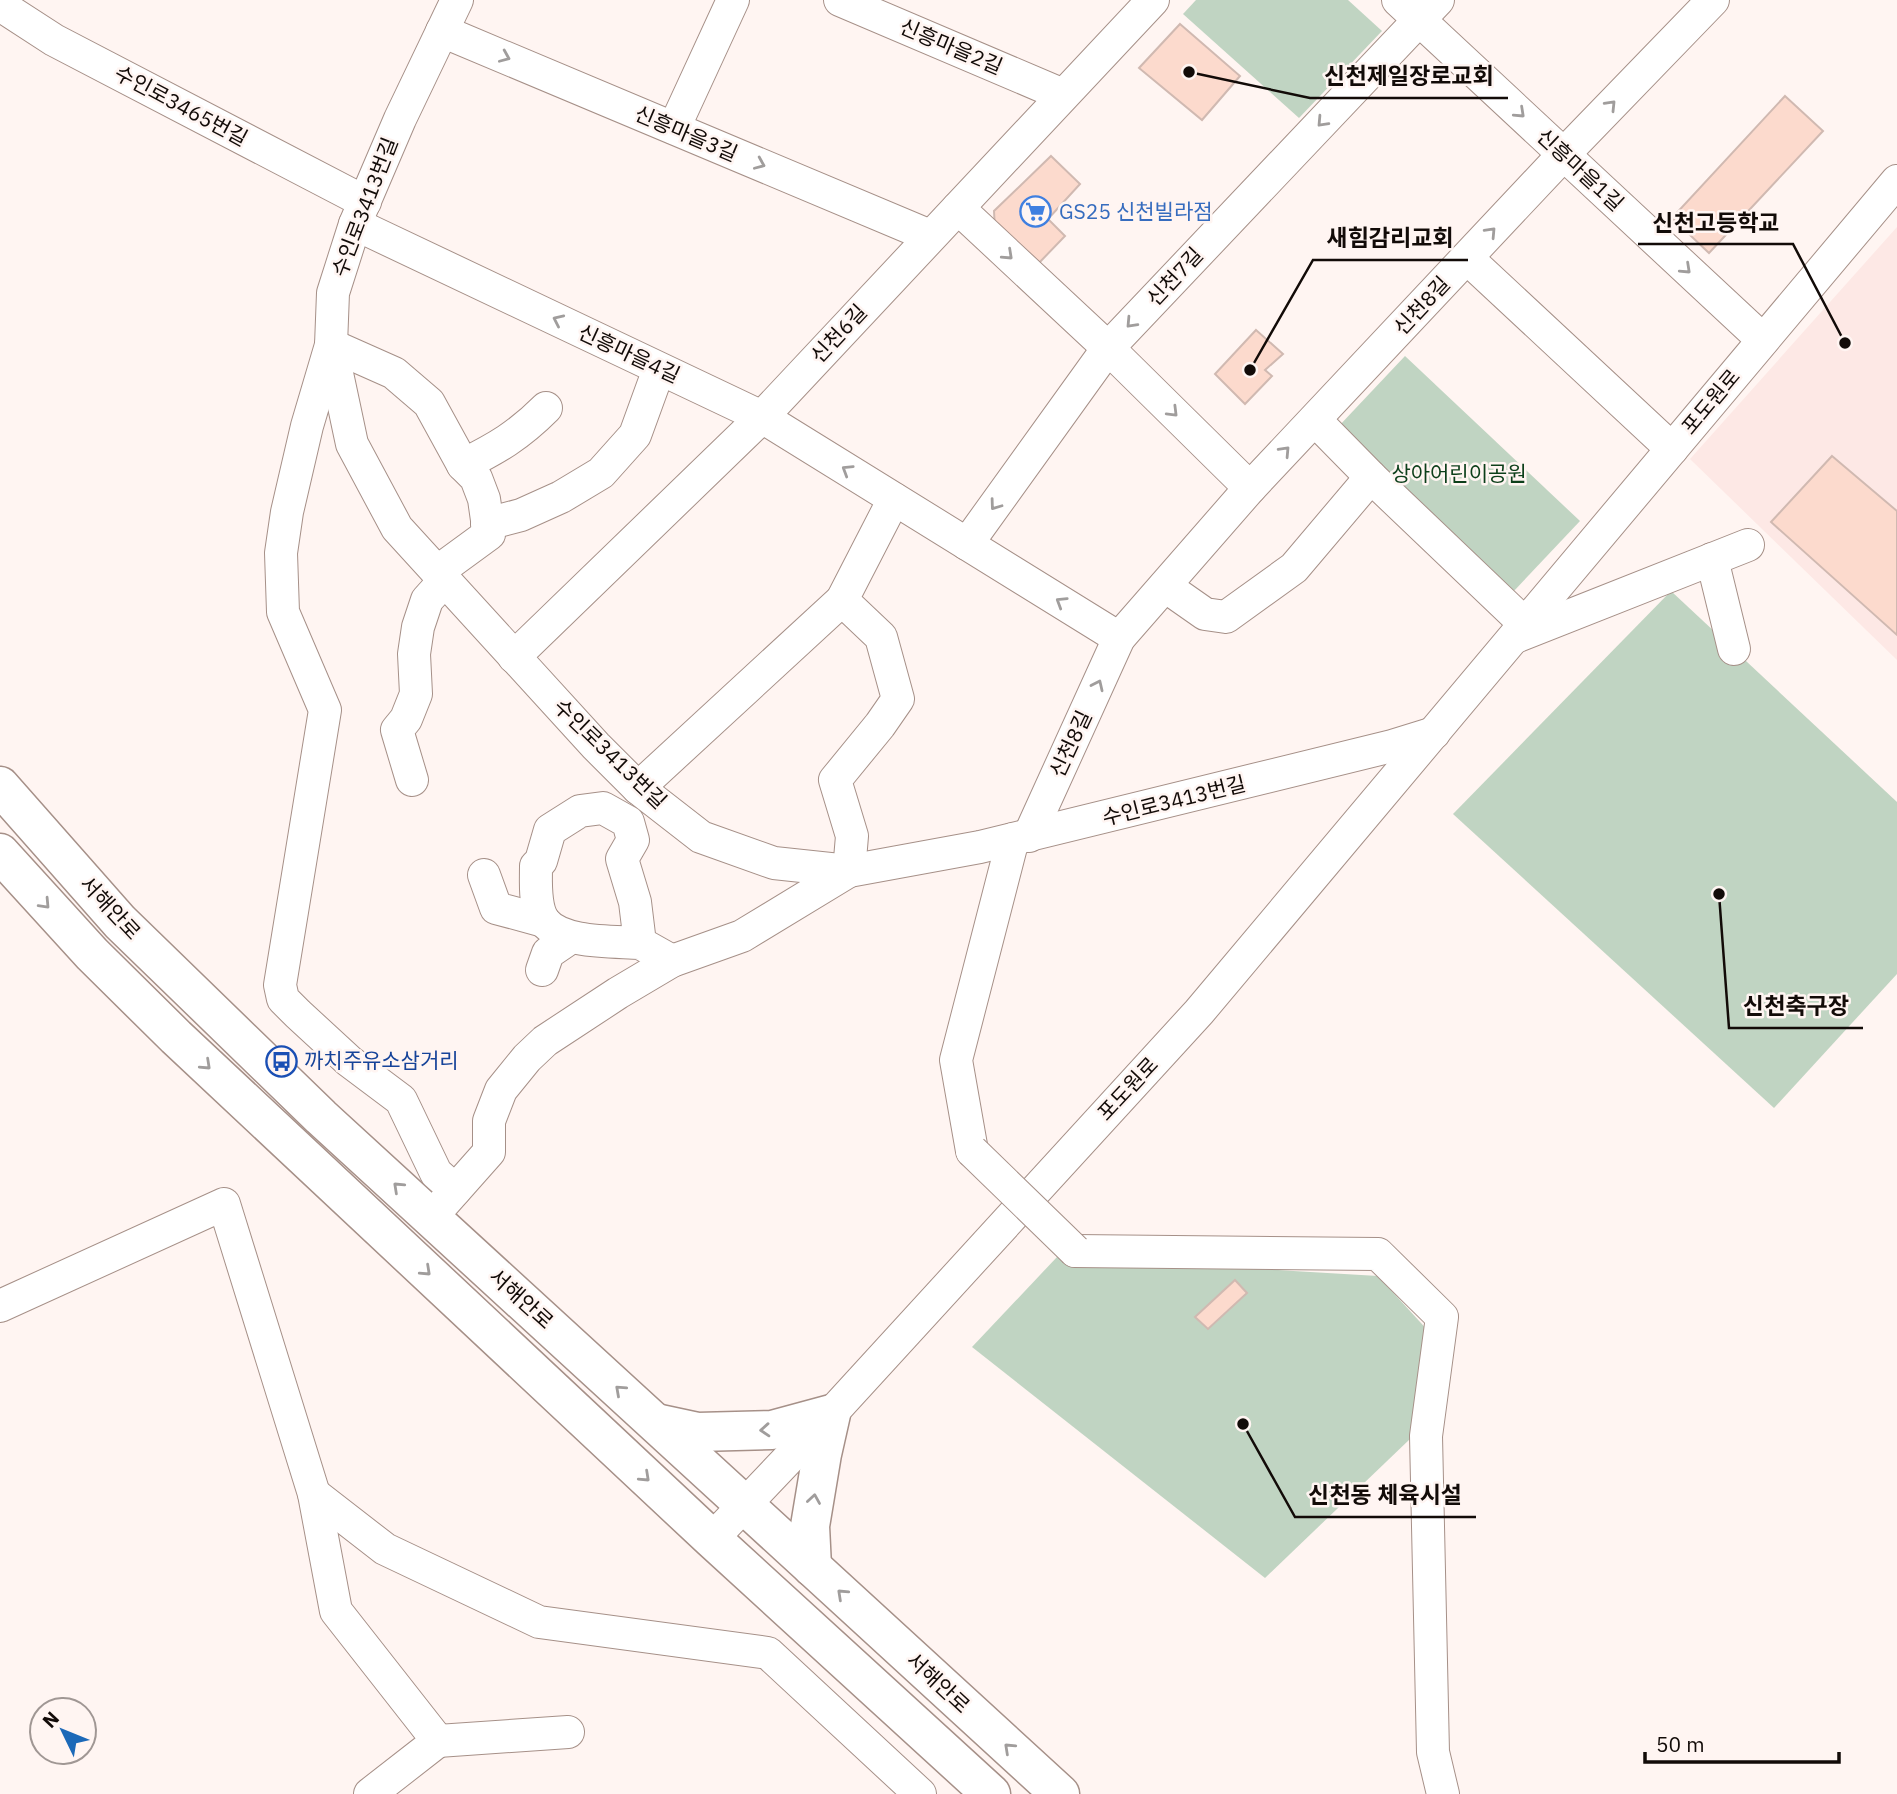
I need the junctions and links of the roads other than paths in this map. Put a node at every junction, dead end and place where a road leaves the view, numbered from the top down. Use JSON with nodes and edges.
{"nodes":[{"id":1,"x":457,"y":0,"type":"edge"},
{"id":2,"x":733,"y":0,"type":"edge"},
{"id":3,"x":840,"y":0,"type":"edge"},
{"id":4,"x":1153,"y":0,"type":"edge"},
{"id":5,"x":1713,"y":0,"type":"edge"},
{"id":6,"x":0,"y":5,"type":"edge"},
{"id":7,"x":1418,"y":7,"type":"edge"},
{"id":8,"x":895,"y":10,"type":"edge"},
{"id":9,"x":442,"y":31,"type":"junction"},
{"id":10,"x":1062,"y":95,"type":"junction"},
{"id":11,"x":674,"y":128,"type":"junction"},
{"id":12,"x":1564,"y":154,"type":"junction"},
{"id":13,"x":1897,"y":181,"type":"edge"},
{"id":14,"x":958,"y":208,"type":"junction"},
{"id":15,"x":360,"y":213,"type":"junction"},
{"id":16,"x":930,"y":236,"type":"junction"},
{"id":17,"x":1467,"y":258,"type":"junction"},
{"id":18,"x":1763,"y":340,"type":"junction"},
{"id":19,"x":331,"y":345,"type":"junction"},
{"id":20,"x":1108,"y":348,"type":"junction"},
{"id":21,"x":659,"y":369,"type":"junction"},
{"id":22,"x":546,"y":408,"type":"dead end"},
{"id":23,"x":762,"y":417,"type":"junction"},
{"id":24,"x":1315,"y":420,"type":"junction"},
{"id":25,"x":1672,"y":449,"type":"junction"},
{"id":26,"x":463,"y":465,"type":"junction"},
{"id":27,"x":1371,"y":477,"type":"junction"},
{"id":28,"x":1250,"y":488,"type":"junction"},
{"id":29,"x":894,"y":499,"type":"junction"},
{"id":30,"x":487,"y":524,"type":"junction"},
{"id":31,"x":967,"y":544,"type":"junction"},
{"id":32,"x":1748,"y":545,"type":"dead end"},
{"id":33,"x":1712,"y":559,"type":"junction"},
{"id":34,"x":441,"y":576,"type":"junction"},
{"id":35,"x":1165,"y":586,"type":"junction"},
{"id":36,"x":842,"y":600,"type":"junction"},
{"id":37,"x":1520,"y":631,"type":"junction"},
{"id":38,"x":1119,"y":638,"type":"junction"},
{"id":39,"x":1734,"y":649,"type":"dead end"},
{"id":40,"x":514,"y":657,"type":"junction"},
{"id":41,"x":1434,"y":733,"type":"junction"},
{"id":42,"x":412,"y":780,"type":"dead end"},
{"id":43,"x":0,"y":786,"type":"edge"},
{"id":44,"x":638,"y":788,"type":"junction"},
{"id":45,"x":1021,"y":838,"type":"junction"},
{"id":46,"x":0,"y":853,"type":"edge"},
{"id":47,"x":849,"y":871,"type":"junction"},
{"id":48,"x":484,"y":875,"type":"dead end"},
{"id":49,"x":544,"y":921,"type":"junction"},
{"id":50,"x":570,"y":938,"type":"junction"},
{"id":51,"x":640,"y":943,"type":"junction"},
{"id":52,"x":672,"y":961,"type":"junction"},
{"id":53,"x":542,"y":970,"type":"dead end"},
{"id":54,"x":443,"y":1204,"type":"junction"},
{"id":55,"x":0,"y":1306,"type":"edge"},
{"id":56,"x":831,"y":1414,"type":"junction"},
{"id":57,"x":656,"y":1423,"type":"junction"},
{"id":58,"x":314,"y":1494,"type":"junction"},
{"id":59,"x":745,"y":1505,"type":"junction"},
{"id":60,"x":712,"y":1539,"type":"junction"},
{"id":61,"x":812,"y":1567,"type":"junction"},
{"id":62,"x":568,"y":1732,"type":"dead end"},
{"id":63,"x":438,"y":1741,"type":"junction"},
{"id":64,"x":370,"y":1794,"type":"edge"},
{"id":65,"x":920,"y":1794,"type":"edge"},
{"id":66,"x":991,"y":1794,"type":"edge"},
{"id":67,"x":1060,"y":1794,"type":"edge"},
{"id":68,"x":1443,"y":1794,"type":"edge"}],
"edges":[{"from":1,"to":9,"type":"street","name":"수인로3413번길"},
{"from":2,"to":11,"type":"street"},
{"from":3,"to":8,"type":"street","name":"신흥마을2길"},
{"from":4,"to":10,"type":"street","name":"신천6길"},
{"from":12,"to":5,"type":"street","name":"신천8길","one_way":true},
{"from":6,"to":15,"type":"street","name":"수인로3465번길"},
{"from":7,"to":12,"type":"street","name":"신흥마을1길","one_way":true},
{"from":7,"to":20,"type":"street","name":"신천7길","one_way":true},
{"from":8,"to":10,"type":"street","name":"신흥마을2길"},
{"from":9,"to":11,"type":"street","name":"신흥마을3길","one_way":true},
{"from":9,"to":15,"type":"street","name":"수인로3413번길"},
{"from":10,"to":14,"type":"street","name":"신천6길"},
{"from":11,"to":16,"type":"street","name":"신흥마을3길","one_way":true},
{"from":17,"to":12,"type":"street","name":"신천8길","one_way":true},
{"from":12,"to":18,"type":"street","name":"신흥마을1길","one_way":true},
{"from":13,"to":18,"type":"street","name":"포도원로"},
{"from":14,"to":16,"type":"street","name":"신천6길"},
{"from":14,"to":20,"type":"street","one_way":true},
{"from":15,"to":19,"type":"street","name":"수인로3413번길"},
{"from":21,"to":15,"type":"street","name":"신흥마을4길","one_way":true},
{"from":16,"to":23,"type":"street","name":"신천6길"},
{"from":17,"to":24,"type":"street","name":"신천8길"},
{"from":17,"to":25,"type":"street"},
{"from":18,"to":25,"type":"street","name":"포도원로"},
{"from":19,"to":26,"type":"street"},
{"from":19,"to":34,"type":"street","name":"수인로3413번길"},
{"from":19,"to":54,"type":"street"},
{"from":20,"to":28,"type":"street","one_way":true},
{"from":20,"to":31,"type":"street","name":"신천7길","one_way":true},
{"from":21,"to":23,"type":"street","name":"신흥마을4길"},
{"from":21,"to":30,"type":"street"},
{"from":22,"to":26,"type":"street"},
{"from":29,"to":23,"type":"street","name":"신흥마을4길","one_way":true},
{"from":23,"to":40,"type":"street","name":"신천6길"},
{"from":24,"to":27,"type":"street"},
{"from":28,"to":24,"type":"street","name":"신천8길","one_way":true},
{"from":25,"to":37,"type":"street","name":"포도원로"},
{"from":26,"to":30,"type":"street"},
{"from":27,"to":35,"type":"street"},
{"from":27,"to":37,"type":"street"},
{"from":28,"to":35,"type":"street","name":"신천8길"},
{"from":29,"to":31,"type":"street","name":"신흥마을4길"},
{"from":29,"to":36,"type":"street"},
{"from":30,"to":34,"type":"street"},
{"from":38,"to":31,"type":"street","name":"신흥마을4길","one_way":true},
{"from":32,"to":33,"type":"street"},
{"from":33,"to":37,"type":"street"},
{"from":33,"to":39,"type":"street"},
{"from":34,"to":40,"type":"street","name":"수인로3413번길"},
{"from":34,"to":42,"type":"street"},
{"from":35,"to":38,"type":"street","name":"신천8길"},
{"from":36,"to":44,"type":"street"},
{"from":36,"to":47,"type":"street"},
{"from":37,"to":41,"type":"street","name":"포도원로"},
{"from":45,"to":38,"type":"street","name":"신천8길","one_way":true},
{"from":40,"to":44,"type":"street","name":"수인로3413번길"},
{"from":41,"to":45,"type":"street","name":"수인로3413번길"},
{"from":41,"to":56,"type":"street","name":"포도원로"},
{"from":54,"to":43,"type":"main road","name":"서해안로","one_way":true},
{"from":44,"to":47,"type":"street","name":"수인로3413번길"},
{"from":45,"to":47,"type":"street","name":"수인로3413번길"},
{"from":45,"to":68,"type":"street","name":"신천8길","bridge":true},
{"from":46,"to":60,"type":"main road","name":"서해안로","one_way":true},
{"from":47,"to":52,"type":"street"},
{"from":48,"to":49,"type":"street"},
{"from":49,"to":50,"type":"street"},
{"from":49,"to":51,"type":"street"},
{"from":50,"to":51,"type":"street"},
{"from":50,"to":53,"type":"street"},
{"from":51,"to":52,"type":"street"},
{"from":52,"to":54,"type":"street"},
{"from":57,"to":54,"type":"main road","name":"서해안로","one_way":true},
{"from":55,"to":58,"type":"street"},
{"from":56,"to":57,"type":"main road","one_way":true},
{"from":56,"to":59,"type":"street","name":"포도원로"},
{"from":61,"to":56,"type":"main road","one_way":true},
{"from":57,"to":59,"type":"main road","name":"서해안로"},
{"from":58,"to":63,"type":"street"},
{"from":58,"to":65,"type":"street"},
{"from":59,"to":60,"type":"street","name":"포도원로"},
{"from":59,"to":61,"type":"main road","name":"서해안로"},
{"from":60,"to":66,"type":"main road","name":"서해안로"},
{"from":67,"to":61,"type":"main road","name":"서해안로","one_way":true},
{"from":62,"to":63,"type":"street"},
{"from":63,"to":64,"type":"street"}]}
